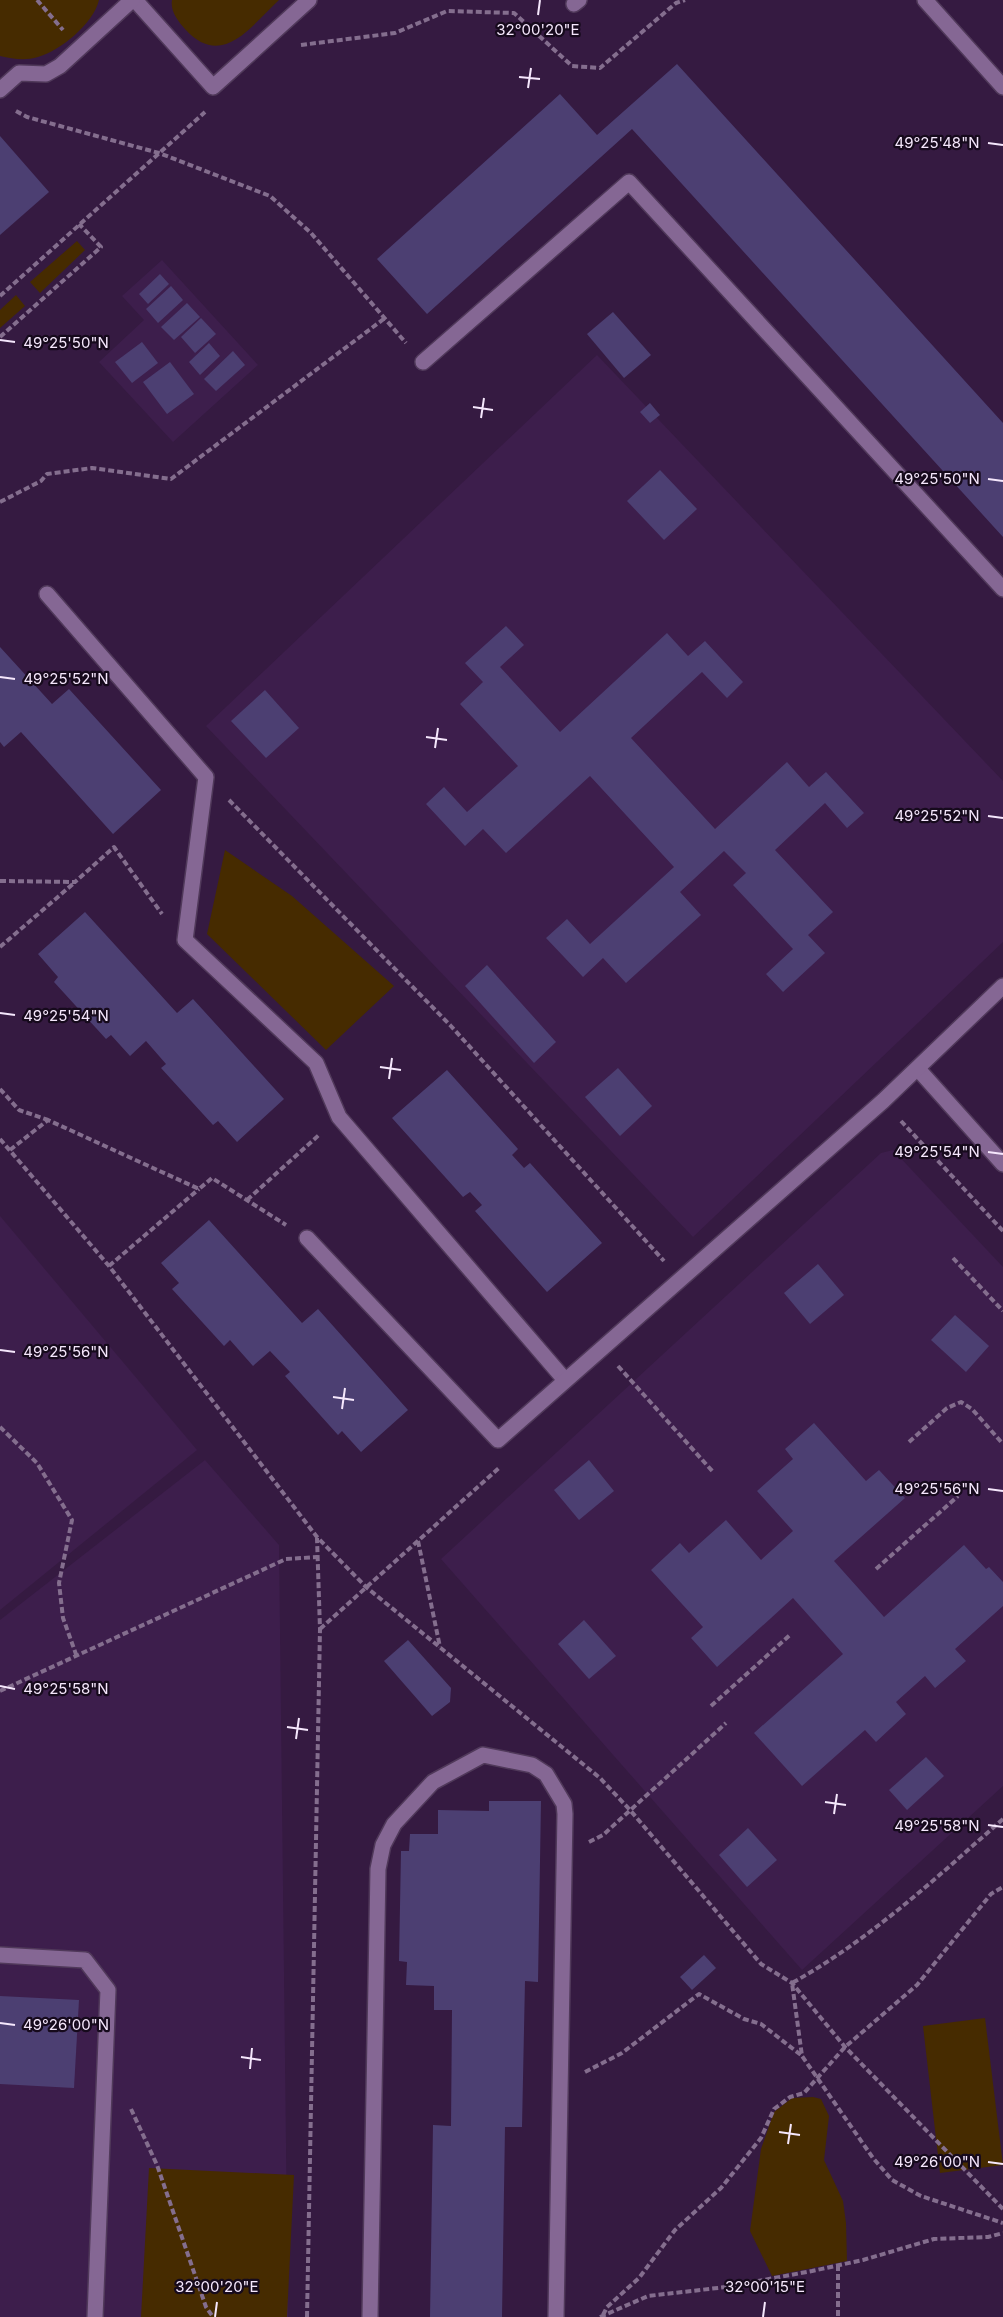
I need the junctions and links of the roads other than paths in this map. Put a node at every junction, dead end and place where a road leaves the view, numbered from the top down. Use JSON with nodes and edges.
{"nodes":[{"id":1,"x":134,"y":0,"type":"edge"},
{"id":2,"x":309,"y":0,"type":"edge"},
{"id":3,"x":925,"y":0,"type":"edge"},
{"id":4,"x":0,"y":69,"type":"edge"},
{"id":5,"x":19,"y":73,"type":"junction"},
{"id":6,"x":1003,"y":87,"type":"edge"},
{"id":7,"x":0,"y":90,"type":"edge"},
{"id":8,"x":423,"y":362,"type":"road end"},
{"id":9,"x":1003,"y":589,"type":"edge"},
{"id":10,"x":47,"y":594,"type":"dead end"},
{"id":11,"x":1003,"y":986,"type":"edge"},
{"id":12,"x":918,"y":1069,"type":"junction"},
{"id":13,"x":1003,"y":1164,"type":"edge"},
{"id":14,"x":307,"y":1238,"type":"road end"},
{"id":15,"x":565,"y":1380,"type":"junction"},
{"id":16,"x":0,"y":1955,"type":"edge"},
{"id":17,"x":95,"y":2317,"type":"edge"},
{"id":18,"x":370,"y":2317,"type":"edge"},
{"id":19,"x":556,"y":2317,"type":"edge"}],
"edges":[{"from":1,"to":2,"type":"lane"},
{"from":1,"to":5,"type":"lane"},
{"from":3,"to":6,"type":"lane"},
{"from":4,"to":5,"type":"lane"},
{"from":5,"to":7,"type":"lane"},
{"from":8,"to":9,"type":"lane"},
{"from":10,"to":15,"type":"lane"},
{"from":11,"to":12,"type":"lane"},
{"from":12,"to":13,"type":"lane"},
{"from":12,"to":15,"type":"lane"},
{"from":14,"to":15,"type":"lane"},
{"from":16,"to":17,"type":"lane"},
{"from":18,"to":19,"type":"lane"}]}
